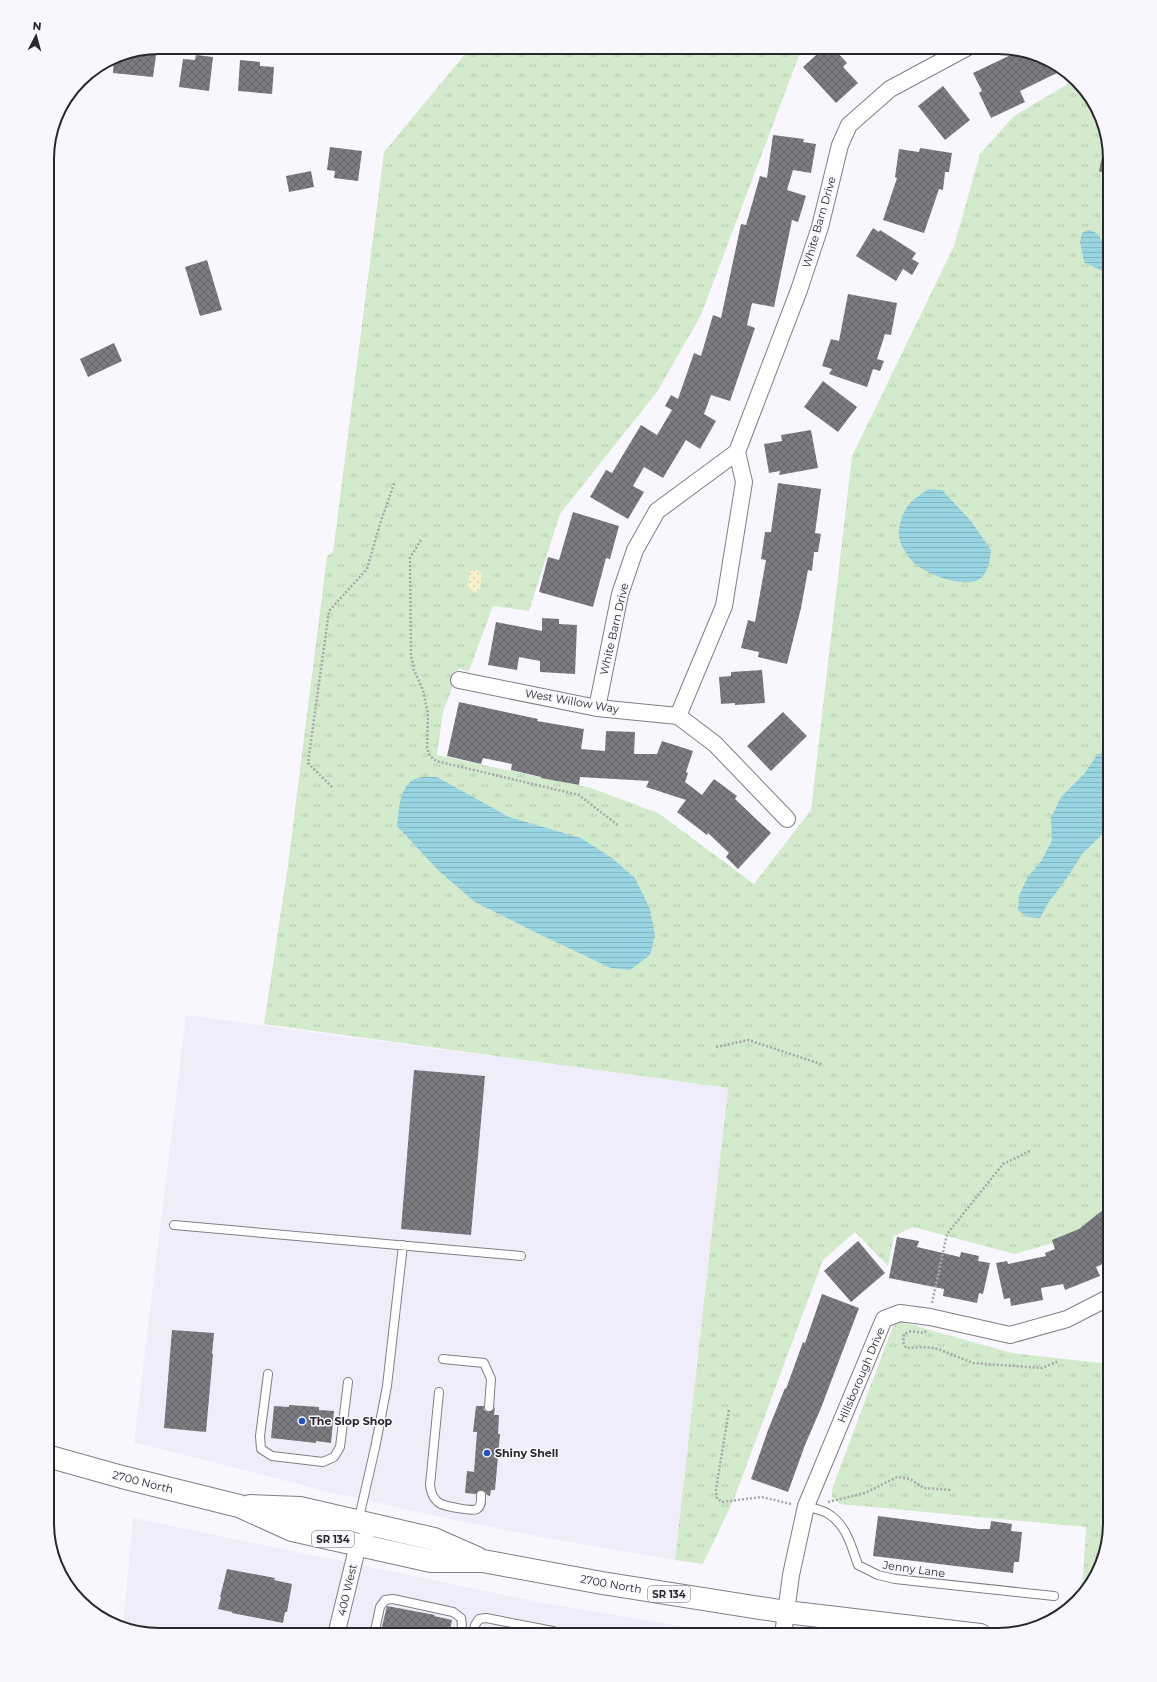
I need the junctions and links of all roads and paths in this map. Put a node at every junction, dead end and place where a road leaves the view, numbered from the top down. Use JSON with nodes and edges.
{"nodes":[{"id":1,"x":955,"y":54,"type":"edge"},
{"id":2,"x":737,"y":452,"type":"junction"},
{"id":3,"x":395,"y":481,"type":"dead end"},
{"id":4,"x":421,"y":540,"type":"dead end"},
{"id":5,"x":459,"y":680,"type":"dead end"},
{"id":6,"x":597,"y":708,"type":"junction"},
{"id":7,"x":678,"y":716,"type":"junction"},
{"id":8,"x":332,"y":787,"type":"dead end"},
{"id":9,"x":787,"y":820,"type":"dead end"},
{"id":10,"x":619,"y":826,"type":"dead end"},
{"id":11,"x":716,"y":1046,"type":"dead end"},
{"id":12,"x":821,"y":1064,"type":"dead end"},
{"id":13,"x":1030,"y":1151,"type":"dead end"},
{"id":14,"x":174,"y":1225,"type":"dead end"},
{"id":15,"x":403,"y":1245,"type":"junction"},
{"id":16,"x":520,"y":1256,"type":"dead end"},
{"id":17,"x":1103,"y":1301,"type":"edge"},
{"id":18,"x":930,"y":1317,"type":"junction"},
{"id":19,"x":443,"y":1359,"type":"dead end"},
{"id":20,"x":1059,"y":1360,"type":"dead end"},
{"id":21,"x":268,"y":1374,"type":"dead end"},
{"id":22,"x":348,"y":1382,"type":"dead end"},
{"id":23,"x":439,"y":1392,"type":"dead end"},
{"id":24,"x":489,"y":1406,"type":"dead end"},
{"id":25,"x":54,"y":1458,"type":"edge"},
{"id":26,"x":481,"y":1495,"type":"dead end"},
{"id":27,"x":239,"y":1506,"type":"junction"},
{"id":28,"x":806,"y":1506,"type":"junction"},
{"id":29,"x":358,"y":1522,"type":"junction"},
{"id":30,"x":358,"y":1545,"type":"junction"},
{"id":31,"x":483,"y":1561,"type":"junction"},
{"id":32,"x":1054,"y":1596,"type":"dead end"},
{"id":33,"x":786,"y":1612,"type":"junction"},
{"id":34,"x":338,"y":1628,"type":"edge"},
{"id":35,"x":376,"y":1628,"type":"edge"},
{"id":36,"x":461,"y":1628,"type":"edge"},
{"id":37,"x":474,"y":1628,"type":"edge"},
{"id":38,"x":538,"y":1628,"type":"edge"},
{"id":39,"x":784,"y":1628,"type":"edge"},
{"id":40,"x":921,"y":1628,"type":"edge"}],
"edges":[{"from":1,"to":2,"type":"street","name":"White Barn Drive"},
{"from":2,"to":6,"type":"street","name":"White Barn Drive"},
{"from":2,"to":7,"type":"street"},
{"from":3,"to":8,"type":"path"},
{"from":4,"to":10,"type":"path"},
{"from":5,"to":6,"type":"street","name":"West Willow Way"},
{"from":6,"to":7,"type":"street","name":"West Willow Way"},
{"from":7,"to":9,"type":"street"},
{"from":11,"to":12,"type":"path"},
{"from":13,"to":18,"type":"path"},
{"from":14,"to":15,"type":"lane"},
{"from":15,"to":16,"type":"lane"},
{"from":15,"to":29,"type":"lane"},
{"from":17,"to":18,"type":"street","name":"Hillsborough Drive"},
{"from":18,"to":20,"type":"path"},
{"from":18,"to":28,"type":"street","name":"Hillsborough Drive"},
{"from":19,"to":24,"type":"lane"},
{"from":21,"to":22,"type":"lane"},
{"from":23,"to":26,"type":"lane"},
{"from":25,"to":27,"type":"main road","name":"2700 North","number":"SR 134"},
{"from":27,"to":29,"type":"main road","name":"2700 North","number":"SR 134"},
{"from":27,"to":30,"type":"main road","name":"2700 North","number":"SR 134"},
{"from":28,"to":32,"type":"lane","name":"Jenny Lane"},
{"from":28,"to":33,"type":"street","name":"Hillsborough Drive"},
{"from":29,"to":31,"type":"main road","name":"2700 North","number":"SR 134"},
{"from":30,"to":31,"type":"main road","name":"2700 North","number":"SR 134"},
{"from":30,"to":34,"type":"street","name":"400 West"},
{"from":31,"to":33,"type":"main road","name":"2700 North","number":"SR 134"},
{"from":33,"to":39,"type":"street","name":"Hillsborough Drive"},
{"from":33,"to":40,"type":"main road","number":"SR 134"},
{"from":35,"to":36,"type":"lane"},
{"from":37,"to":38,"type":"lane"}]}
